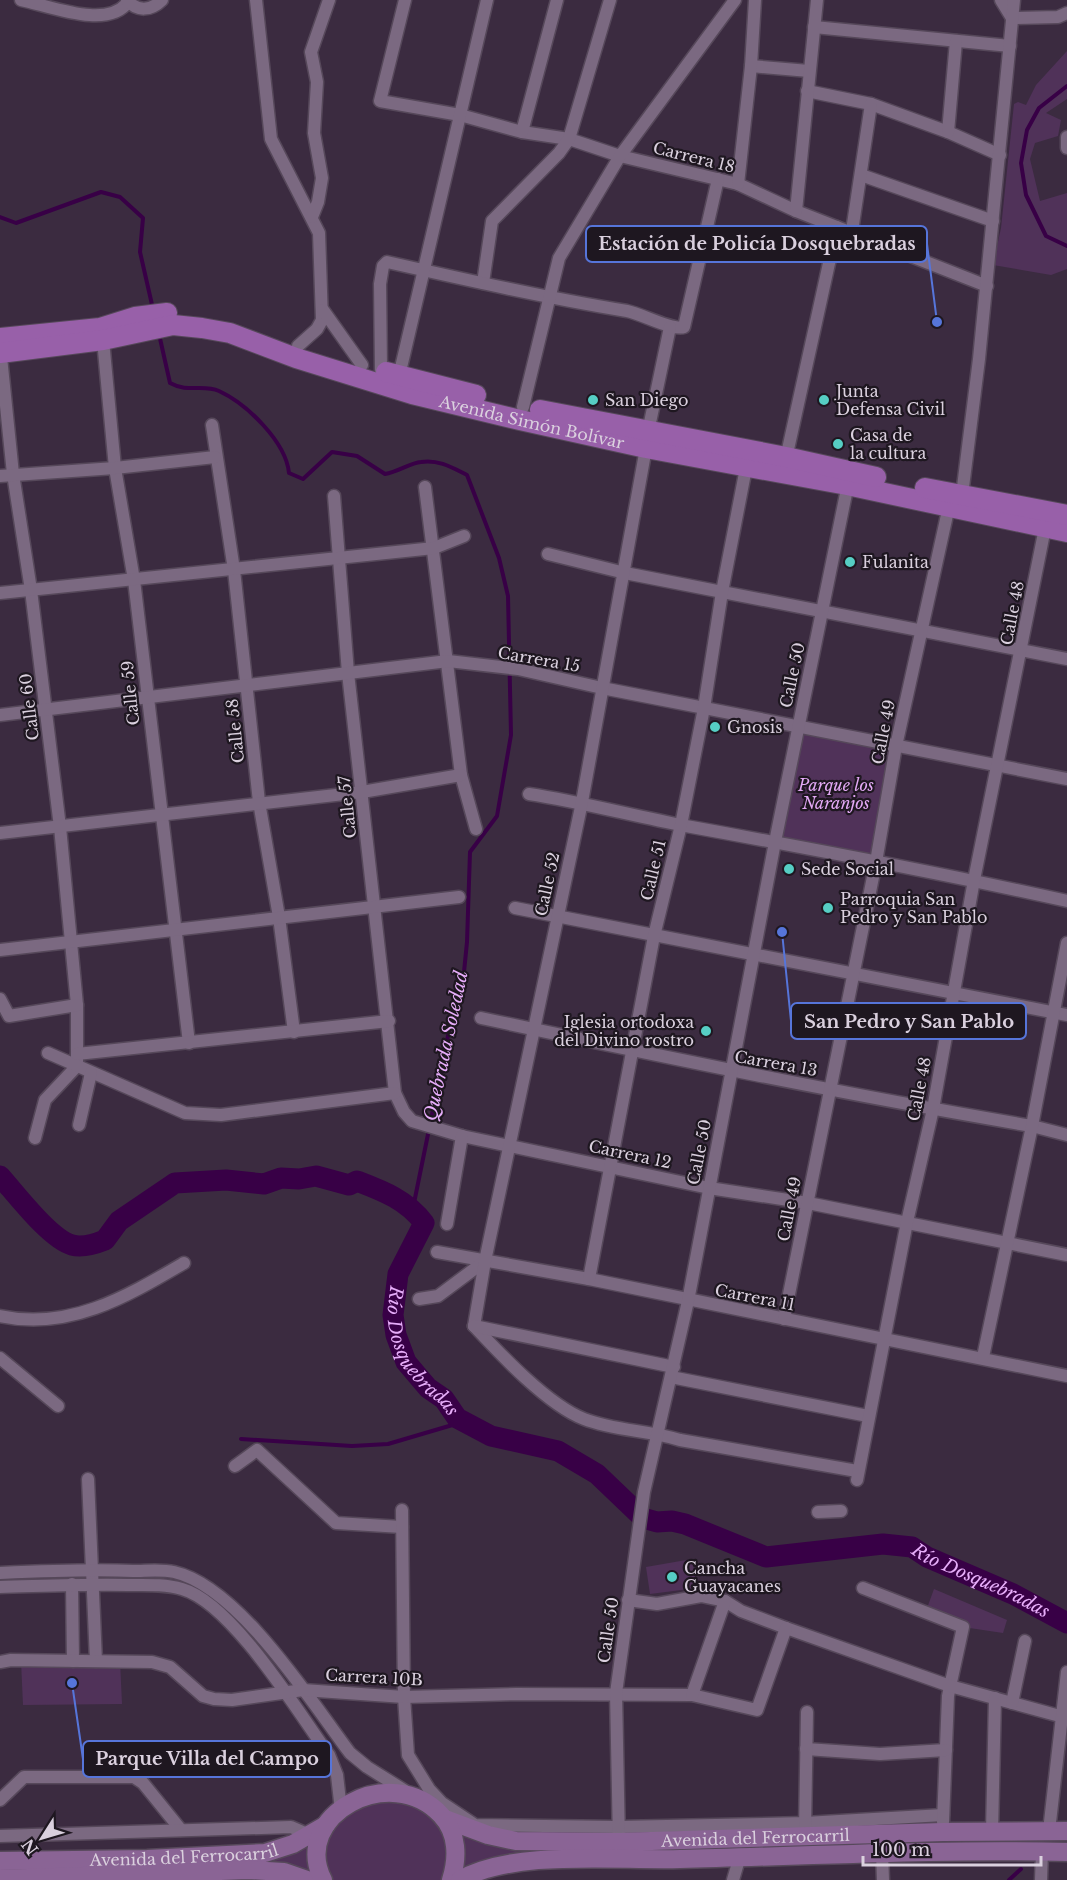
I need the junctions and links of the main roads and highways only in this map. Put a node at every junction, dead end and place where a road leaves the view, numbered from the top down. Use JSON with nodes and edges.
{"nodes":[{"id":1,"x":174,"y":319,"type":"junction"},
{"id":2,"x":136,"y":324,"type":"junction"},
{"id":3,"x":0,"y":348,"type":"edge"},
{"id":4,"x":647,"y":440,"type":"junction"},
{"id":5,"x":785,"y":466,"type":"junction"},
{"id":6,"x":956,"y":500,"type":"junction"},
{"id":7,"x":1067,"y":515,"type":"edge"},
{"id":8,"x":1067,"y":532,"type":"edge"},
{"id":9,"x":446,"y":1819,"type":"junction"},
{"id":10,"x":326,"y":1825,"type":"junction"},
{"id":11,"x":1058,"y":1831,"type":"edge"},
{"id":12,"x":1067,"y":1852,"type":"edge"},
{"id":13,"x":0,"y":1861,"type":"edge"},
{"id":14,"x":0,"y":1879,"type":"edge"},
{"id":15,"x":307,"y":1880,"type":"edge"},
{"id":16,"x":323,"y":1880,"type":"edge"},
{"id":17,"x":451,"y":1880,"type":"edge"},
{"id":18,"x":460,"y":1880,"type":"edge"}],
"edges":[{"from":1,"to":2,"type":"main road","name":"Avenida Simón Bolívar"},
{"from":1,"to":4,"type":"main road","name":"Avenida Simón Bolívar"},
{"from":1,"to":4,"type":"main road","name":"Avenida Simón Bolívar"},
{"from":2,"to":3,"type":"main road","name":"Avenida Simón Bolívar"},
{"from":2,"to":3,"type":"main road","name":"Avenida Simón Bolívar"},
{"from":4,"to":5,"type":"main road","name":"Avenida Simón Bolívar"},
{"from":4,"to":5,"type":"main road","name":"Avenida Simón Bolívar"},
{"from":5,"to":6,"type":"main road","name":"Avenida Simón Bolívar"},
{"from":6,"to":7,"type":"main road","name":"Avenida Simón Bolívar"},
{"from":6,"to":8,"type":"main road","name":"Avenida Simón Bolívar"},
{"from":9,"to":10,"type":"main road","name":"Avenida del Ferrocarril"},
{"from":9,"to":11,"type":"main road","name":"Avenida del Ferrocarril"},
{"from":9,"to":17,"type":"main road"},
{"from":10,"to":13,"type":"main road","name":"Avenida del Ferrocarril"},
{"from":10,"to":16,"type":"main road"},
{"from":12,"to":18,"type":"main road","name":"Avenida del Ferrocarril"},
{"from":14,"to":15,"type":"main road","name":"Avenida del Ferrocarril"}]}
